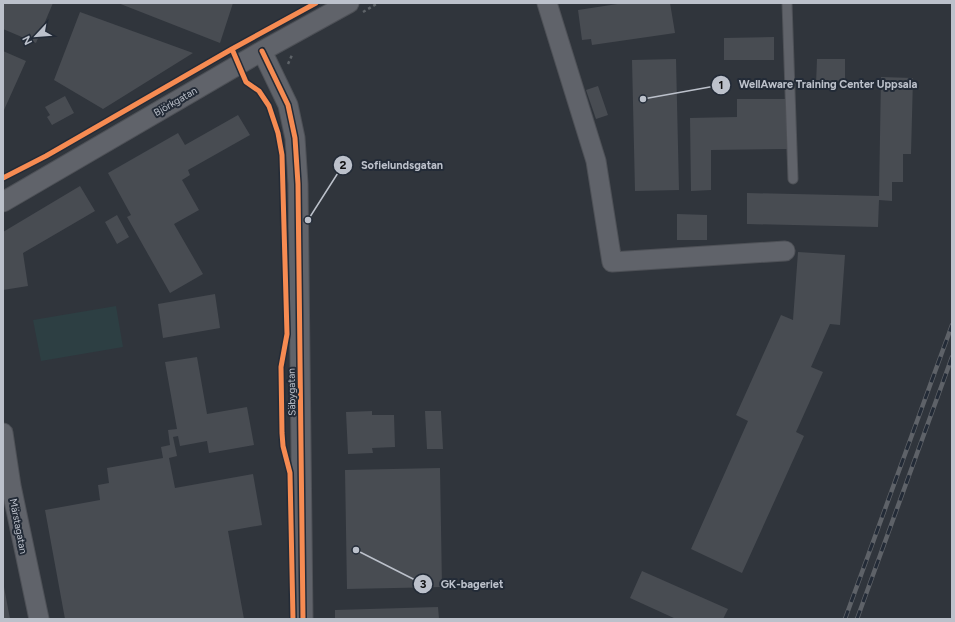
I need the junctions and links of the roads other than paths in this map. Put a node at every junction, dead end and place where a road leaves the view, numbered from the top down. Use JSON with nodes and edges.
{"nodes":[{"id":1,"x":547,"y":3,"type":"edge"},
{"id":2,"x":787,"y":3,"type":"edge"},
{"id":3,"x":354,"y":9,"type":"edge"},
{"id":4,"x":262,"y":51,"type":"junction"},
{"id":5,"x":793,"y":180,"type":"dead end"},
{"id":6,"x":3,"y":202,"type":"edge"},
{"id":7,"x":785,"y":250,"type":"dead end"},
{"id":8,"x":3,"y":433,"type":"edge"},
{"id":9,"x":39,"y":619,"type":"edge"},
{"id":10,"x":303,"y":619,"type":"edge"}],
"edges":[{"from":1,"to":7,"type":"street"},
{"from":2,"to":5,"type":"lane"},
{"from":3,"to":4,"type":"street","name":"Björkgatan"},
{"from":4,"to":6,"type":"street","name":"Björkgatan"},
{"from":4,"to":10,"type":"street","name":"Säbygatan"},
{"from":8,"to":9,"type":"street","name":"Märstagatan"}]}
